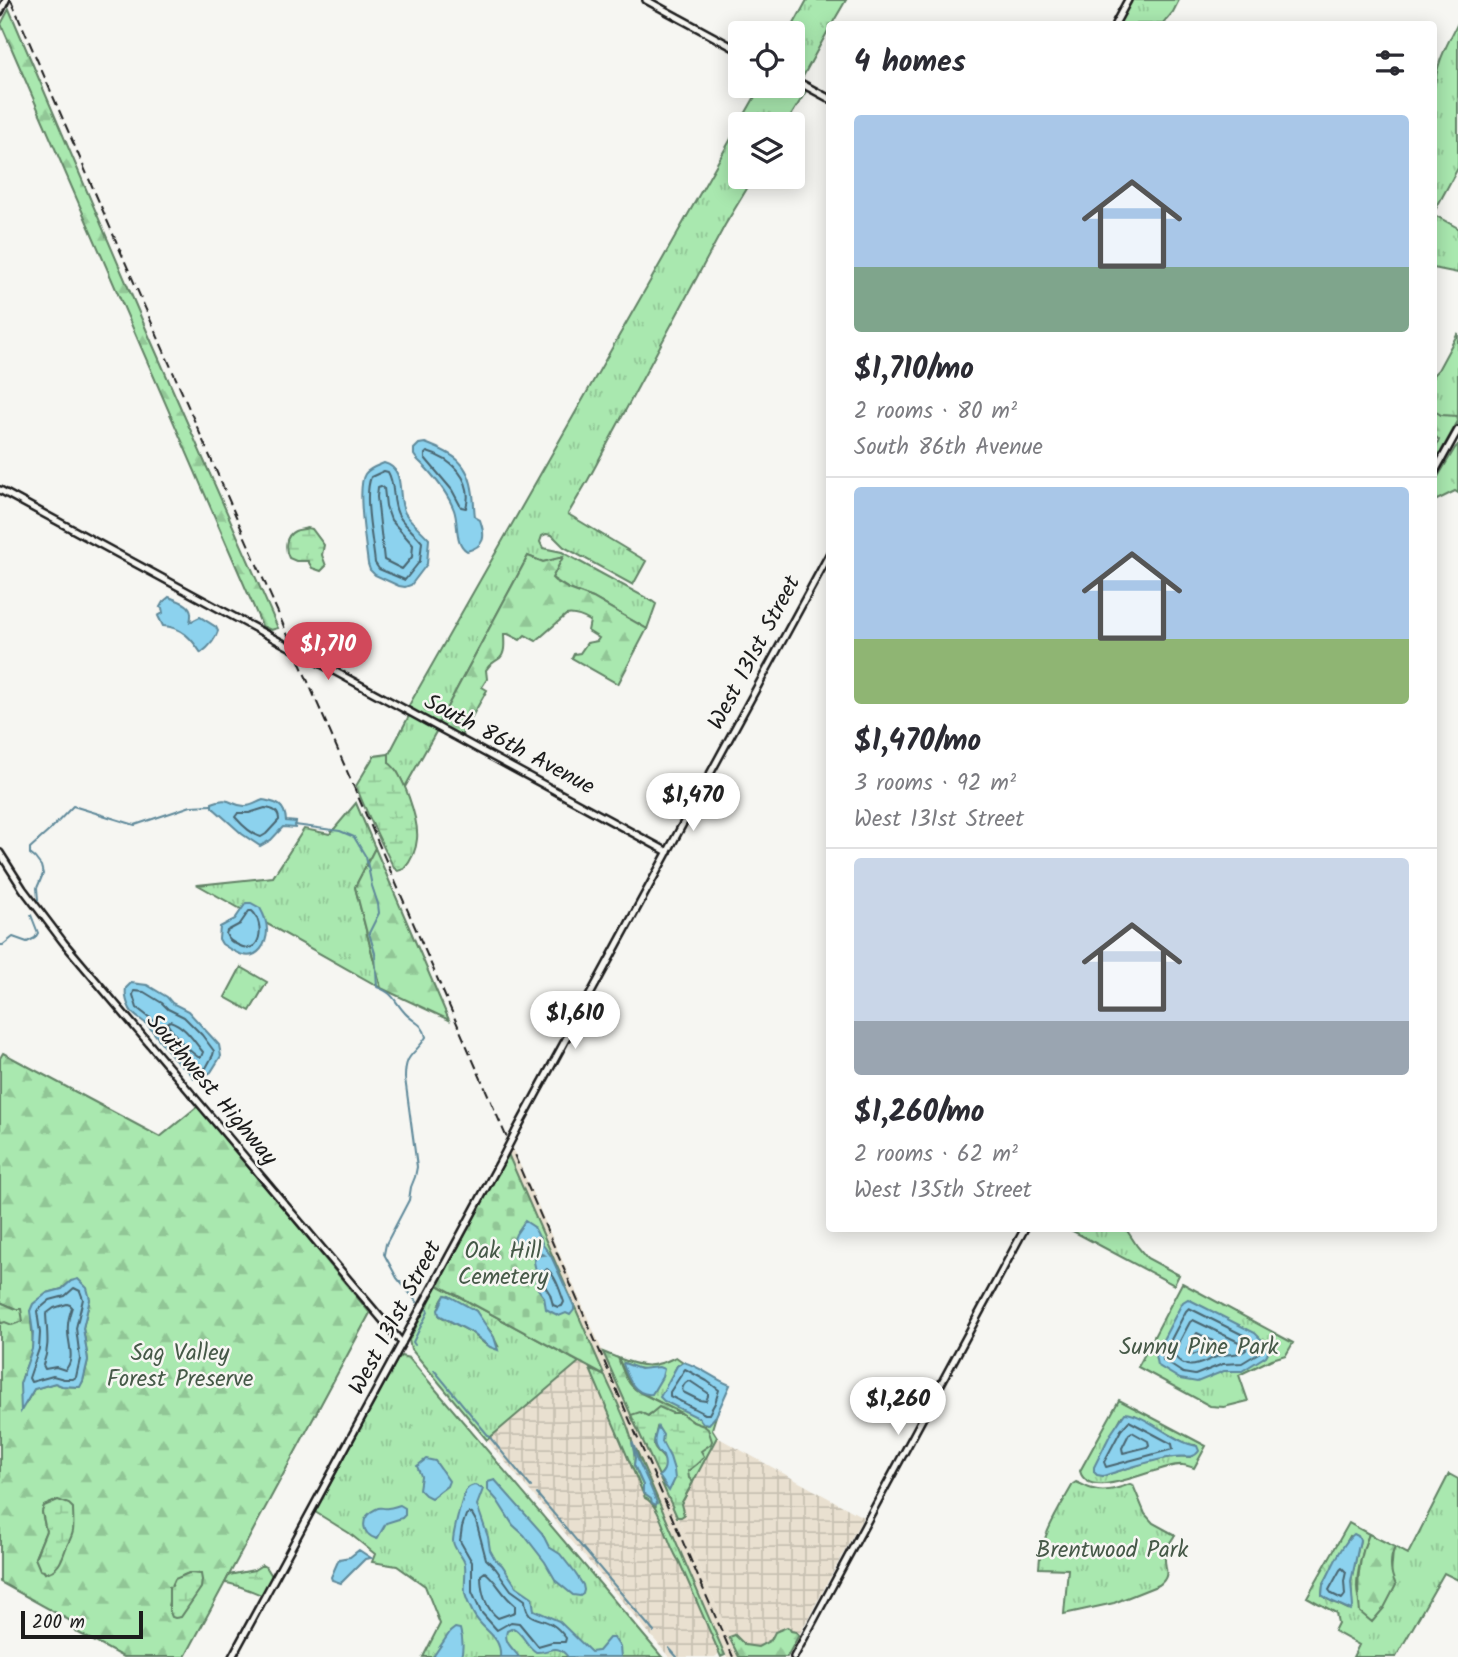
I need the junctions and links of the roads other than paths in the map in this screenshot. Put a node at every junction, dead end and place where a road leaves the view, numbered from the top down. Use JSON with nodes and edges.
{"nodes":[{"id":1,"x":6,"y":0,"type":"edge"},
{"id":2,"x":646,"y":0,"type":"edge"},
{"id":3,"x":1128,"y":0,"type":"edge"},
{"id":4,"x":0,"y":12,"type":"edge"},
{"id":5,"x":1117,"y":21,"type":"edge"},
{"id":6,"x":728,"y":44,"type":"edge"},
{"id":7,"x":805,"y":85,"type":"edge"},
{"id":8,"x":826,"y":97,"type":"edge"},
{"id":9,"x":1458,"y":430,"type":"edge"},
{"id":10,"x":1437,"y":468,"type":"edge"},
{"id":11,"x":0,"y":489,"type":"edge"},
{"id":12,"x":826,"y":560,"type":"edge"},
{"id":13,"x":668,"y":852,"type":"junction"},
{"id":14,"x":0,"y":853,"type":"edge"},
{"id":15,"x":1023,"y":1232,"type":"edge"},
{"id":16,"x":402,"y":1343,"type":"junction"},
{"id":17,"x":232,"y":1657,"type":"edge"},
{"id":18,"x":794,"y":1657,"type":"edge"}],
"edges":[{"from":1,"to":4,"type":"street"},
{"from":2,"to":6,"type":"street"},
{"from":3,"to":5,"type":"street"},
{"from":7,"to":8,"type":"street"},
{"from":9,"to":10,"type":"street"},
{"from":11,"to":13,"type":"street","name":"South 86th Avenue"},
{"from":12,"to":13,"type":"street","name":"West 131st Street"},
{"from":13,"to":16,"type":"street","name":"West 131st Street","bridge":true},
{"from":14,"to":16,"type":"street","name":"Southwest Highway"},
{"from":15,"to":18,"type":"street"},
{"from":16,"to":17,"type":"street","name":"West 131st Street"}]}
